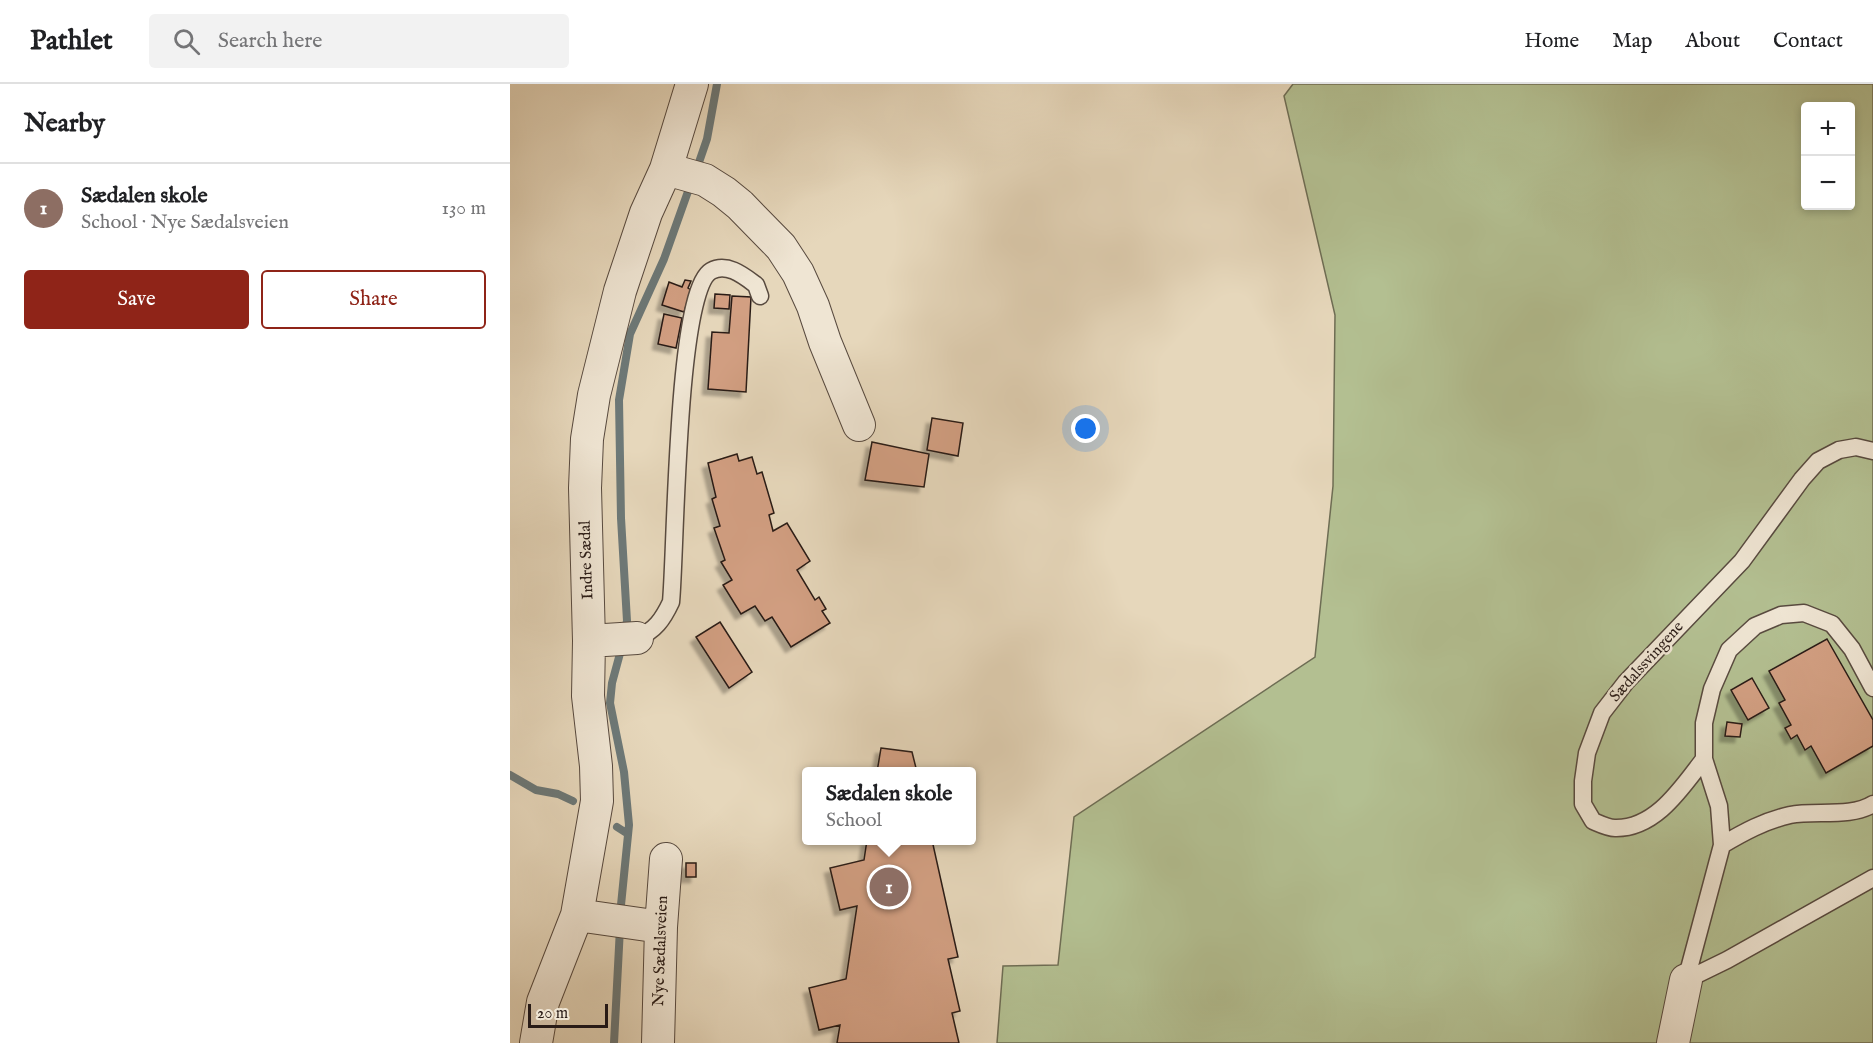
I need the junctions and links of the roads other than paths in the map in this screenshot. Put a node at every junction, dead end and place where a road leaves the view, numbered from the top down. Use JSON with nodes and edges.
{"nodes":[{"id":1,"x":692,"y":84,"type":"edge"},
{"id":2,"x":686,"y":175,"type":"junction"},
{"id":3,"x":760,"y":296,"type":"dead end"},
{"id":4,"x":860,"y":425,"type":"dead end"},
{"id":5,"x":1873,"y":451,"type":"edge"},
{"id":6,"x":613,"y":640,"type":"junction"},
{"id":7,"x":1873,"y":688,"type":"edge"},
{"id":8,"x":1704,"y":759,"type":"junction"},
{"id":9,"x":1873,"y":804,"type":"edge"},
{"id":10,"x":1722,"y":845,"type":"junction"},
{"id":11,"x":666,"y":859,"type":"dead end"},
{"id":12,"x":1873,"y":878,"type":"edge"},
{"id":13,"x":591,"y":917,"type":"junction"},
{"id":14,"x":649,"y":925,"type":"junction"},
{"id":15,"x":1686,"y":980,"type":"junction"},
{"id":16,"x":536,"y":1043,"type":"edge"},
{"id":17,"x":658,"y":1043,"type":"edge"},
{"id":18,"x":1673,"y":1043,"type":"edge"}],
"edges":[{"from":1,"to":2,"type":"street","name":"Indre Sædal"},
{"from":2,"to":4,"type":"street"},
{"from":2,"to":6,"type":"street","name":"Indre Sædal"},
{"from":3,"to":6,"type":"lane"},
{"from":5,"to":8,"type":"lane","name":"Sædalssvingene"},
{"from":6,"to":13,"type":"street","name":"Indre Sædal"},
{"from":7,"to":8,"type":"lane"},
{"from":8,"to":10,"type":"lane"},
{"from":9,"to":10,"type":"lane"},
{"from":10,"to":15,"type":"lane"},
{"from":11,"to":14,"type":"street","name":"Nye Sædalsveien"},
{"from":12,"to":15,"type":"lane"},
{"from":13,"to":14,"type":"street"},
{"from":13,"to":16,"type":"street","name":"Indre Sædal"},
{"from":14,"to":17,"type":"street","name":"Nye Sædalsveien"},
{"from":15,"to":18,"type":"street"}]}
